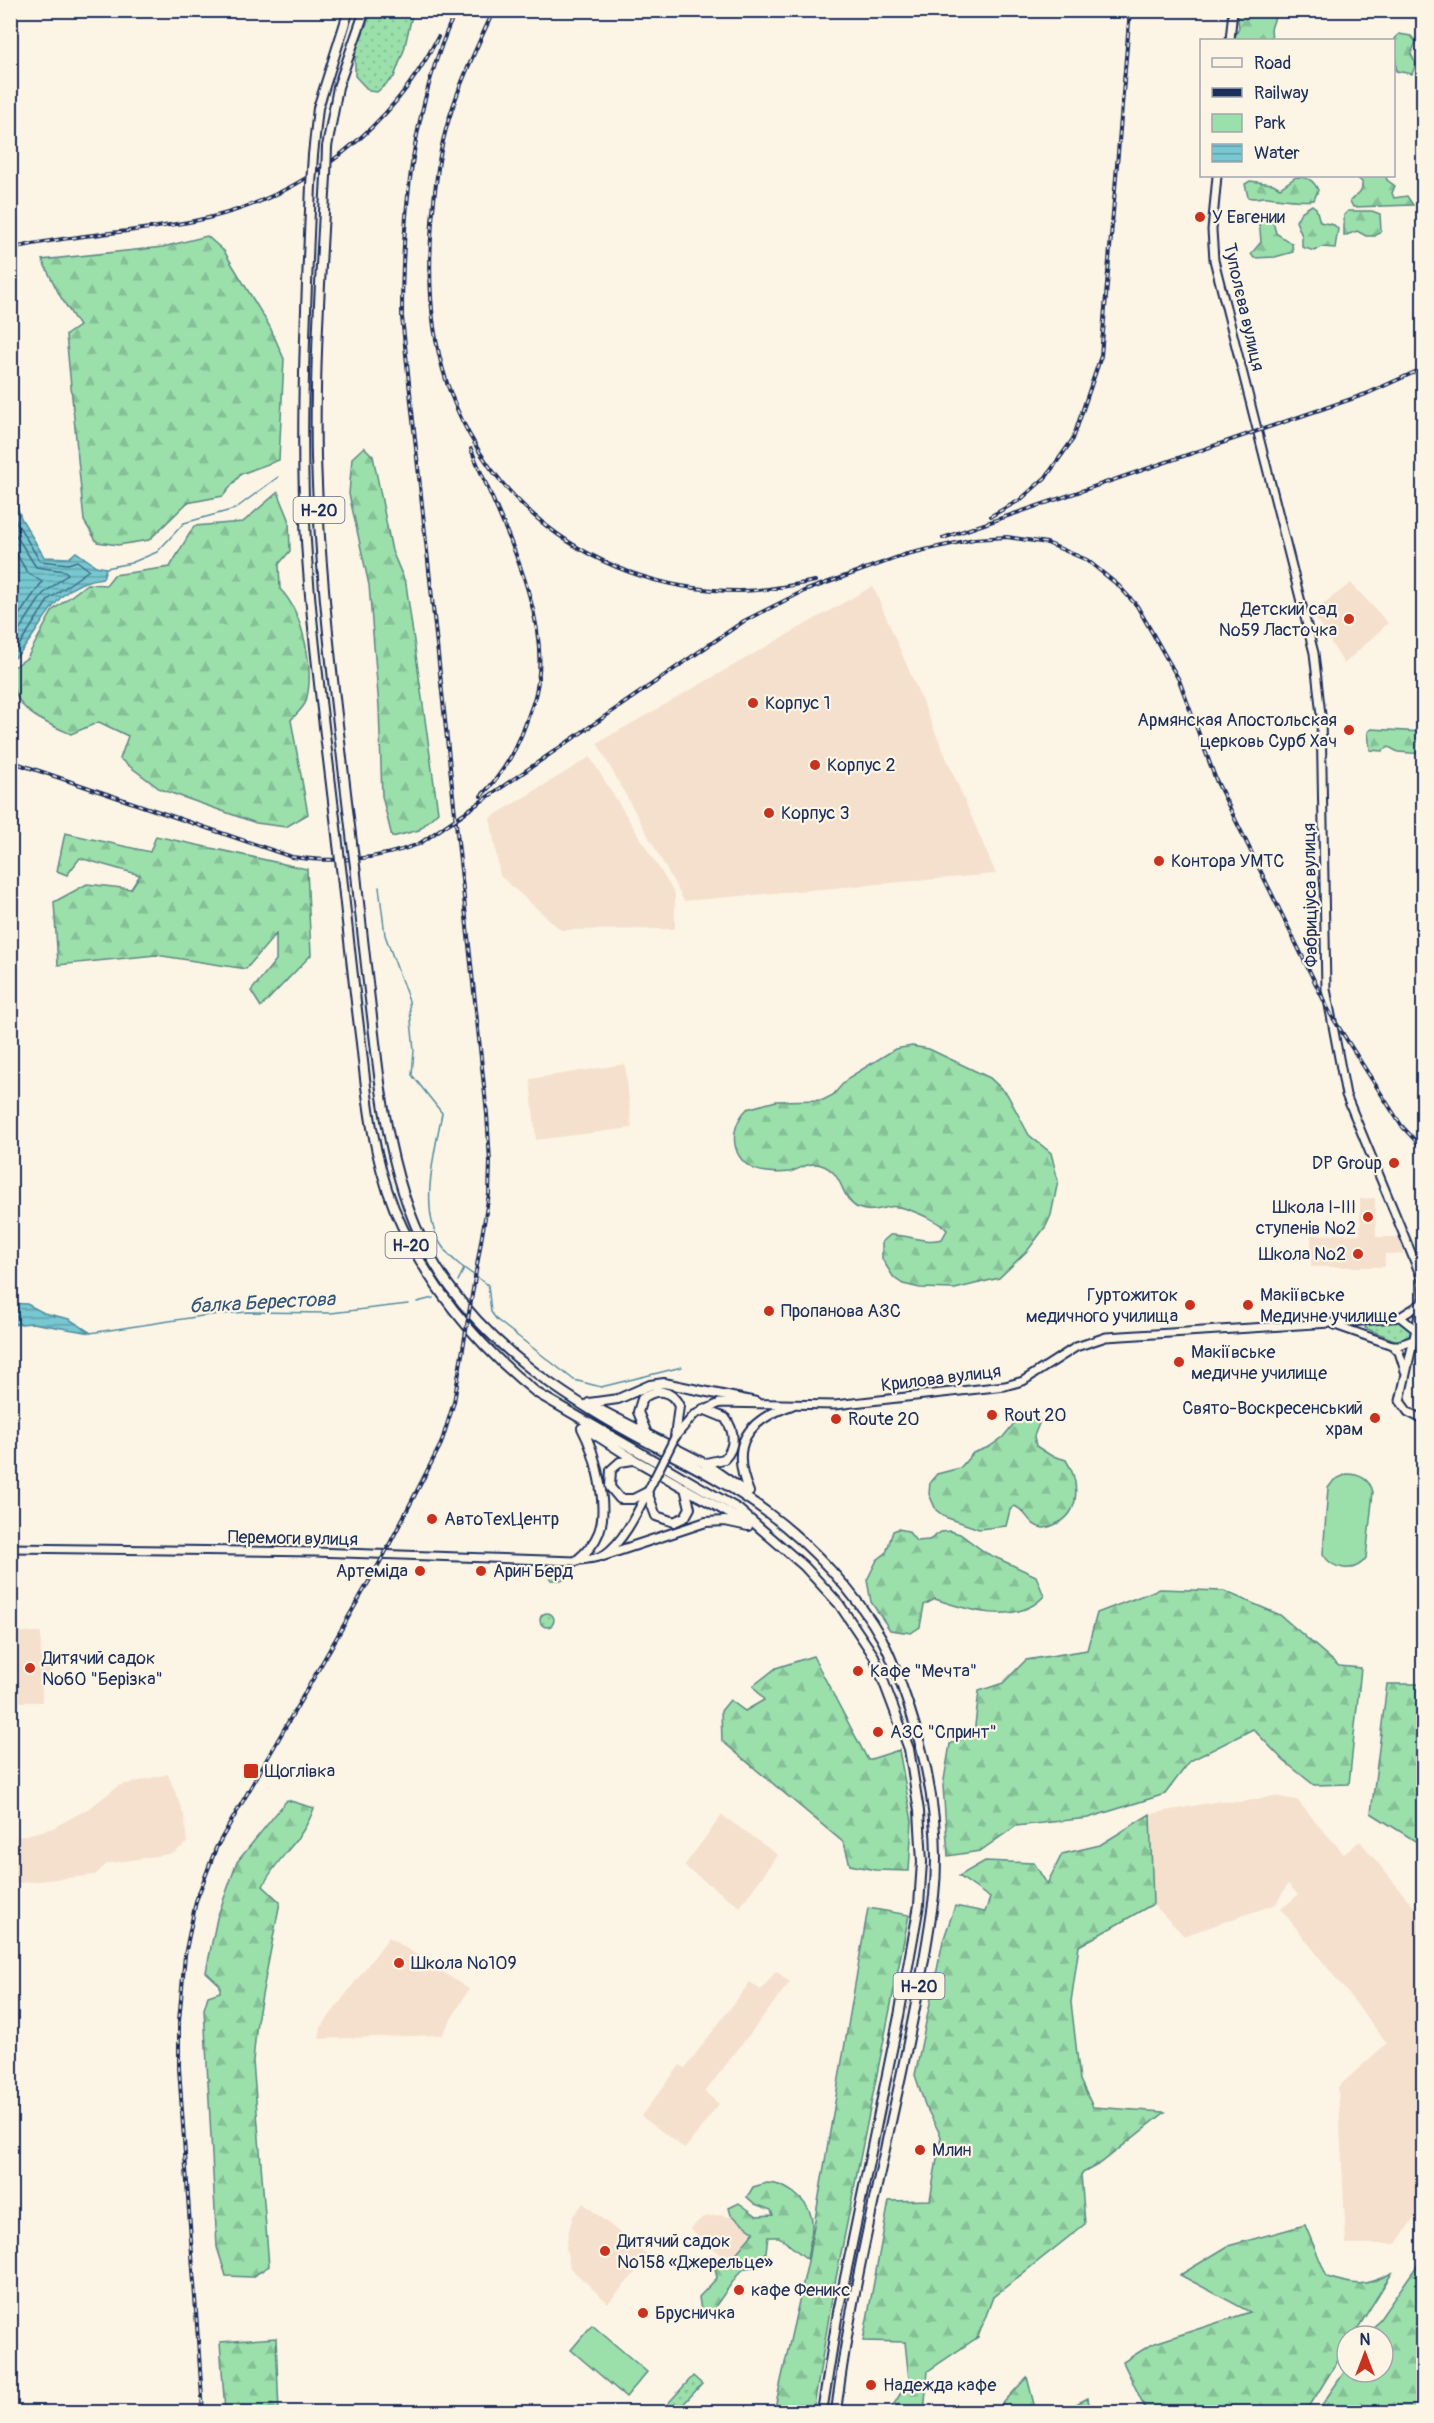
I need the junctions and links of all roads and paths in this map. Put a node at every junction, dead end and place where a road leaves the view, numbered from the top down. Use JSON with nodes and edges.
{"nodes":[{"id":1,"x":349,"y":10,"type":"edge"},
{"id":2,"x":365,"y":10,"type":"edge"},
{"id":3,"x":1233,"y":10,"type":"edge"},
{"id":4,"x":1230,"y":39,"type":"edge"},
{"id":5,"x":1218,"y":177,"type":"edge"},
{"id":6,"x":1253,"y":409,"type":"joint"},
{"id":7,"x":400,"y":1181,"type":"junction"},
{"id":8,"x":386,"y":1185,"type":"junction"},
{"id":9,"x":1421,"y":1304,"type":"junction"},
{"id":10,"x":1400,"y":1317,"type":"junction"},
{"id":11,"x":1363,"y":1321,"type":"junction"},
{"id":12,"x":1333,"y":1324,"type":"junction"},
{"id":13,"x":1415,"y":1329,"type":"junction"},
{"id":14,"x":1361,"y":1333,"type":"junction"},
{"id":15,"x":1413,"y":1340,"type":"junction"},
{"id":16,"x":1392,"y":1345,"type":"junction"},
{"id":17,"x":1405,"y":1371,"type":"junction"},
{"id":18,"x":577,"y":1402,"type":"junction"},
{"id":19,"x":756,"y":1402,"type":"junction"},
{"id":20,"x":587,"y":1403,"type":"junction"},
{"id":21,"x":792,"y":1405,"type":"junction"},
{"id":22,"x":558,"y":1407,"type":"junction"},
{"id":23,"x":703,"y":1409,"type":"junction"},
{"id":24,"x":1424,"y":1420,"type":"edge"},
{"id":25,"x":582,"y":1426,"type":"junction"},
{"id":26,"x":647,"y":1433,"type":"junction"},
{"id":27,"x":675,"y":1437,"type":"junction"},
{"id":28,"x":635,"y":1460,"type":"junction"},
{"id":29,"x":704,"y":1463,"type":"junction"},
{"id":30,"x":685,"y":1488,"type":"junction"},
{"id":31,"x":647,"y":1492,"type":"junction"},
{"id":32,"x":749,"y":1494,"type":"junction"},
{"id":33,"x":767,"y":1512,"type":"junction"},
{"id":34,"x":753,"y":1528,"type":"junction"},
{"id":35,"x":766,"y":1534,"type":"junction"},
{"id":36,"x":10,"y":1548,"type":"edge"},
{"id":37,"x":603,"y":1556,"type":"junction"},
{"id":38,"x":576,"y":1561,"type":"junction"},
{"id":39,"x":887,"y":2078,"type":"junction"},
{"id":40,"x":901,"y":2081,"type":"junction"},
{"id":41,"x":822,"y":2412,"type":"edge"},
{"id":42,"x":836,"y":2412,"type":"edge"}],
"edges":[{"from":1,"to":8,"type":"main road","number":"Н-20","bridge":true},
{"from":2,"to":7,"type":"main road","number":"Н-20","bridge":true},
{"from":3,"to":4,"type":"main road"},
{"from":5,"to":6,"type":"main road","name":"Туполєва вулиця"},
{"from":6,"to":9,"type":"main road","name":"Фабриціуса вулиця"},
{"from":7,"to":8,"type":"main road"},
{"from":7,"to":18,"type":"main road","number":"Н-20"},
{"from":8,"to":22,"type":"main road","number":"Н-20"},
{"from":9,"to":10,"type":"main road"},
{"from":9,"to":13,"type":"main road","name":"Фабриціуса вулиця"},
{"from":10,"to":11,"type":"main road","name":"Крилова вулиця"},
{"from":10,"to":13,"type":"main road"},
{"from":11,"to":12,"type":"main road","name":"Крилова вулиця"},
{"from":11,"to":14,"type":"main road"},
{"from":12,"to":14,"type":"main road"},
{"from":12,"to":21,"type":"main road","name":"Крилова вулиця"},
{"from":13,"to":15,"type":"main road","name":"Фабриціуса вулиця"},
{"from":14,"to":16,"type":"main road"},
{"from":15,"to":16,"type":"main road"},
{"from":15,"to":17,"type":"main road","name":"Фабриціуса вулиця"},
{"from":16,"to":17,"type":"main road"},
{"from":17,"to":24,"type":"main road","name":"Фабриціуса вулиця"},
{"from":18,"to":20,"type":"main road"},
{"from":18,"to":33,"type":"main road","number":"Н-20"},
{"from":19,"to":20,"type":"main road"},
{"from":19,"to":21,"type":"main road","name":"Крилова вулиця"},
{"from":19,"to":23,"type":"main road","name":"Крилова вулиця"},
{"from":20,"to":26,"type":"main road"},
{"from":21,"to":32,"type":"main road"},
{"from":22,"to":25,"type":"main road"},
{"from":22,"to":35,"type":"main road","number":"Н-20"},
{"from":23,"to":27,"type":"main road"},
{"from":23,"to":29,"type":"main road"},
{"from":25,"to":28,"type":"main road"},
{"from":25,"to":38,"type":"main road"},
{"from":26,"to":27,"type":"main road"},
{"from":26,"to":29,"type":"main road"},
{"from":27,"to":31,"type":"main road","bridge":true},
{"from":28,"to":30,"type":"main road"},
{"from":28,"to":31,"type":"main road"},
{"from":29,"to":32,"type":"main road"},
{"from":30,"to":31,"type":"main road"},
{"from":30,"to":34,"type":"main road"},
{"from":31,"to":37,"type":"main road"},
{"from":32,"to":33,"type":"main road"},
{"from":33,"to":40,"type":"main road","number":"Н-20"},
{"from":34,"to":35,"type":"main road"},
{"from":34,"to":37,"type":"main road"},
{"from":35,"to":39,"type":"main road","number":"Н-20"},
{"from":36,"to":38,"type":"main road","name":"Перемоги вулиця"},
{"from":37,"to":38,"type":"main road","name":"Перемоги вулиця"},
{"from":39,"to":40,"type":"main road"},
{"from":39,"to":41,"type":"main road","number":"Н-20"},
{"from":40,"to":42,"type":"main road","number":"Н-20"}]}
